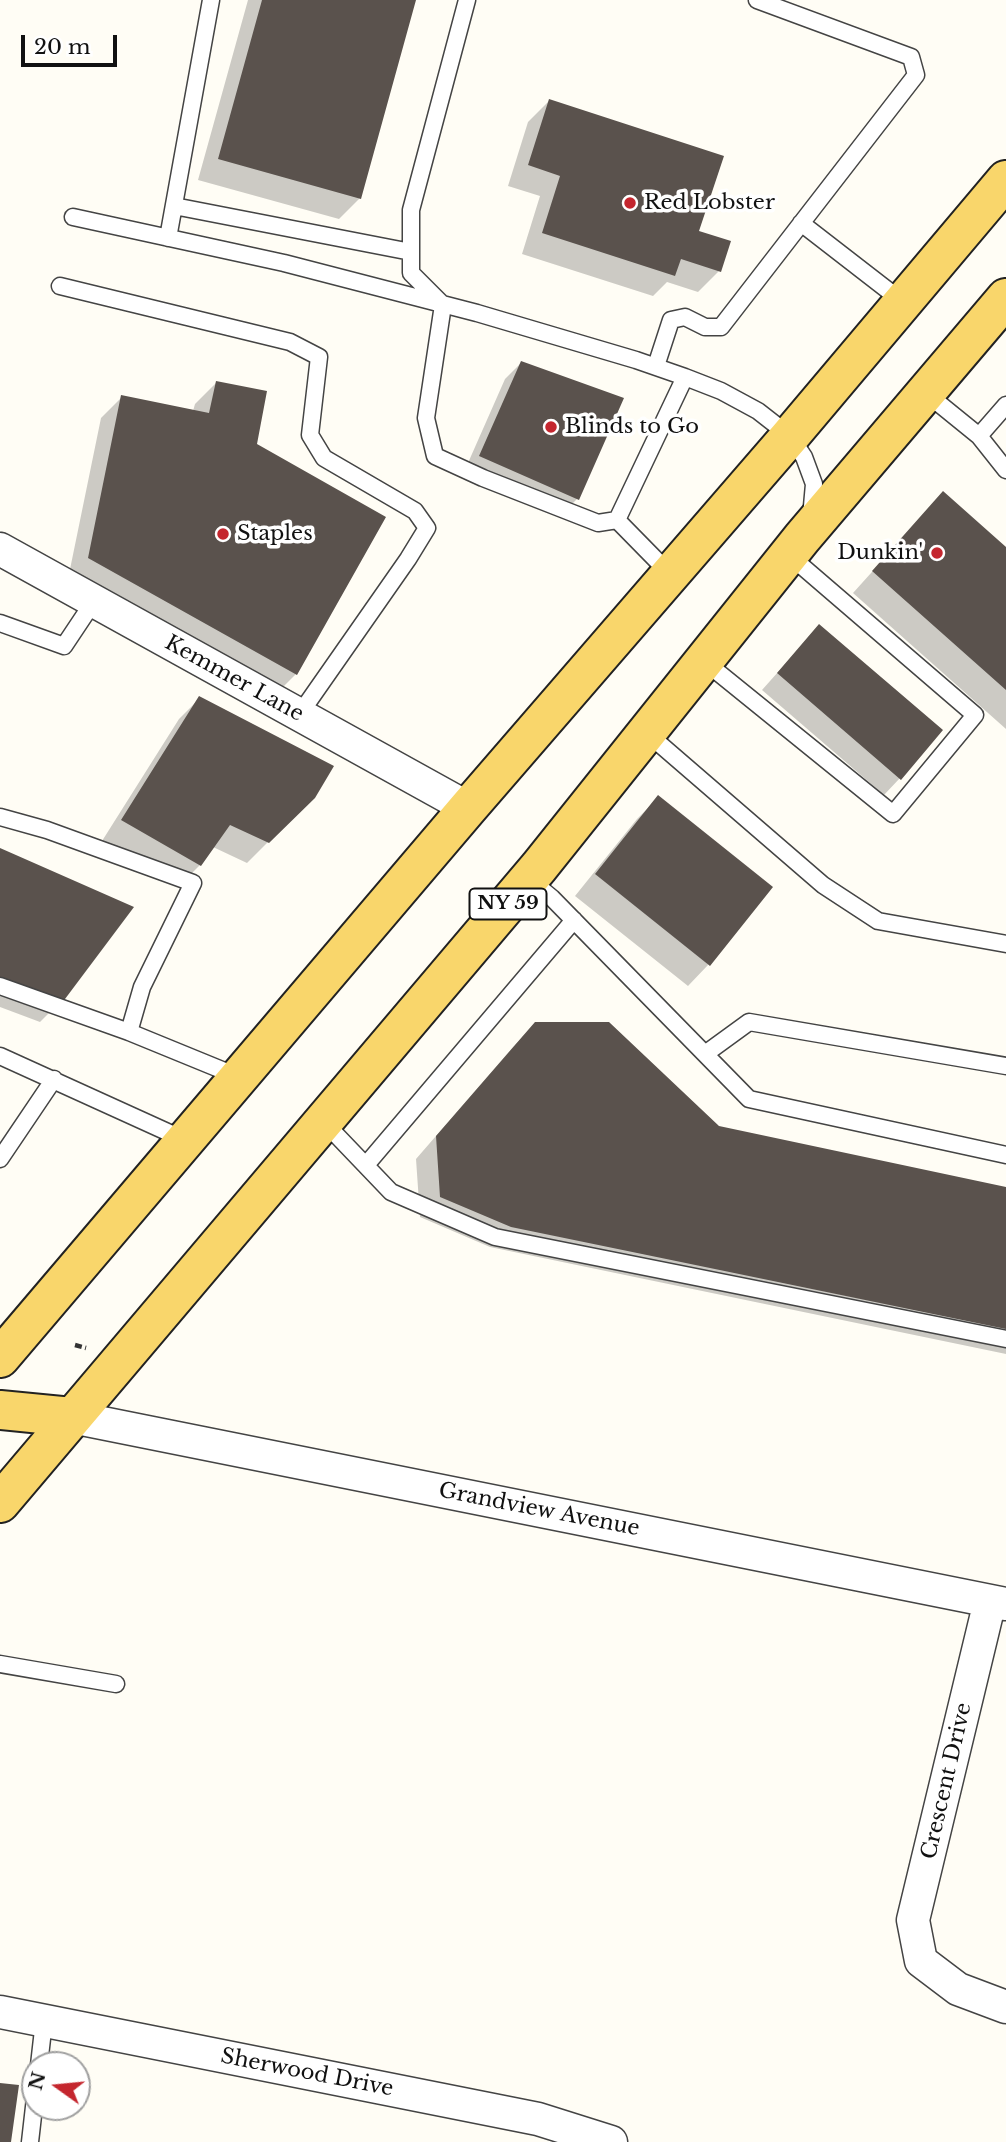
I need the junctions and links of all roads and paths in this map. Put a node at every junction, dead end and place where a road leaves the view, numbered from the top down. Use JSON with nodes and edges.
{"nodes":[{"id":1,"x":211,"y":0,"type":"edge"},
{"id":2,"x":467,"y":0,"type":"edge"},
{"id":3,"x":757,"y":0,"type":"edge"},
{"id":4,"x":1006,"y":180,"type":"edge"},
{"id":5,"x":174,"y":206,"type":"junction"},
{"id":6,"x":73,"y":217,"type":"dead end"},
{"id":7,"x":801,"y":223,"type":"junction"},
{"id":8,"x":169,"y":238,"type":"junction"},
{"id":9,"x":411,"y":252,"type":"junction"},
{"id":10,"x":60,"y":286,"type":"dead end"},
{"id":11,"x":1006,"y":298,"type":"edge"},
{"id":12,"x":903,"y":302,"type":"junction"},
{"id":13,"x":443,"y":305,"type":"junction"},
{"id":14,"x":656,"y":366,"type":"junction"},
{"id":15,"x":685,"y":377,"type":"junction"},
{"id":16,"x":926,"y":393,"type":"junction"},
{"id":17,"x":1006,"y":405,"type":"edge"},
{"id":18,"x":790,"y":436,"type":"junction"},
{"id":19,"x":979,"y":436,"type":"junction"},
{"id":20,"x":1006,"y":470,"type":"edge"},
{"id":21,"x":617,"y":520,"type":"junction"},
{"id":22,"x":796,"y":547,"type":"junction"},
{"id":23,"x":0,"y":549,"type":"edge"},
{"id":24,"x":670,"y":574,"type":"junction"},
{"id":25,"x":94,"y":601,"type":"junction"},
{"id":26,"x":0,"y":622,"type":"edge"},
{"id":27,"x":705,"y":661,"type":"junction"},
{"id":28,"x":299,"y":715,"type":"junction"},
{"id":29,"x":646,"y":733,"type":"junction"},
{"id":30,"x":468,"y":808,"type":"junction"},
{"id":31,"x":0,"y":817,"type":"edge"},
{"id":32,"x":529,"y":879,"type":"junction"},
{"id":33,"x":574,"y":920,"type":"junction"},
{"id":34,"x":1006,"y":944,"type":"edge"},
{"id":35,"x":0,"y":986,"type":"edge"},
{"id":36,"x":129,"y":1032,"type":"junction"},
{"id":37,"x":705,"y":1054,"type":"junction"},
{"id":38,"x":0,"y":1056,"type":"edge"},
{"id":39,"x":1006,"y":1066,"type":"edge"},
{"id":40,"x":239,"y":1077,"type":"junction"},
{"id":41,"x":54,"y":1079,"type":"junction"},
{"id":42,"x":323,"y":1121,"type":"junction"},
{"id":43,"x":185,"y":1140,"type":"junction"},
{"id":44,"x":1006,"y":1155,"type":"edge"},
{"id":45,"x":0,"y":1159,"type":"edge"},
{"id":46,"x":366,"y":1165,"type":"junction"},
{"id":47,"x":1006,"y":1339,"type":"edge"},
{"id":48,"x":0,"y":1358,"type":"edge"},
{"id":49,"x":0,"y":1410,"type":"edge"},
{"id":50,"x":72,"y":1417,"type":"junction"},
{"id":51,"x":0,"y":1503,"type":"edge"},
{"id":52,"x":998,"y":1602,"type":"edge"},
{"id":53,"x":0,"y":1664,"type":"edge"},
{"id":54,"x":116,"y":1684,"type":"dead end"},
{"id":55,"x":1006,"y":2007,"type":"edge"},
{"id":56,"x":0,"y":2012,"type":"edge"},
{"id":57,"x":44,"y":2021,"type":"junction"},
{"id":58,"x":41,"y":2051,"type":"edge"},
{"id":59,"x":32,"y":2121,"type":"edge"},
{"id":60,"x":30,"y":2142,"type":"edge"},
{"id":61,"x":611,"y":2142,"type":"edge"}],
"edges":[{"from":1,"to":5,"type":"lane"},
{"from":2,"to":9,"type":"lane"},
{"from":3,"to":7,"type":"lane"},
{"from":4,"to":12,"type":"main road"},
{"from":5,"to":8,"type":"lane"},
{"from":5,"to":9,"type":"lane"},
{"from":6,"to":8,"type":"lane"},
{"from":7,"to":12,"type":"lane"},
{"from":7,"to":14,"type":"lane"},
{"from":8,"to":13,"type":"lane"},
{"from":9,"to":13,"type":"lane"},
{"from":10,"to":28,"type":"lane"},
{"from":11,"to":16,"type":"main road","number":"NY 59"},
{"from":12,"to":18,"type":"main road"},
{"from":13,"to":14,"type":"lane"},
{"from":13,"to":21,"type":"lane"},
{"from":14,"to":15,"type":"lane"},
{"from":15,"to":18,"type":"lane"},
{"from":15,"to":21,"type":"lane"},
{"from":16,"to":19,"type":"lane"},
{"from":16,"to":22,"type":"main road","number":"NY 59"},
{"from":17,"to":19,"type":"lane"},
{"from":18,"to":22,"type":"lane"},
{"from":18,"to":24,"type":"main road"},
{"from":19,"to":20,"type":"lane"},
{"from":21,"to":24,"type":"lane"},
{"from":22,"to":27,"type":"main road","number":"NY 59"},
{"from":22,"to":27,"type":"lane"},
{"from":23,"to":25,"type":"street","name":"Kemmer Lane"},
{"from":24,"to":30,"type":"main road"},
{"from":25,"to":26,"type":"lane"},
{"from":25,"to":28,"type":"street","name":"Kemmer Lane"},
{"from":27,"to":29,"type":"main road","number":"NY 59"},
{"from":28,"to":30,"type":"street","name":"Kemmer Lane"},
{"from":29,"to":32,"type":"main road","number":"NY 59"},
{"from":29,"to":34,"type":"lane"},
{"from":30,"to":40,"type":"main road"},
{"from":31,"to":36,"type":"lane"},
{"from":32,"to":33,"type":"lane"},
{"from":32,"to":42,"type":"main road","number":"NY 59"},
{"from":33,"to":37,"type":"lane"},
{"from":33,"to":46,"type":"lane"},
{"from":35,"to":36,"type":"lane"},
{"from":36,"to":40,"type":"lane"},
{"from":37,"to":39,"type":"lane"},
{"from":37,"to":44,"type":"lane"},
{"from":38,"to":41,"type":"lane"},
{"from":40,"to":43,"type":"main road"},
{"from":41,"to":43,"type":"lane"},
{"from":41,"to":45,"type":"lane"},
{"from":42,"to":46,"type":"lane"},
{"from":42,"to":50,"type":"main road","number":"NY 59"},
{"from":43,"to":48,"type":"main road"},
{"from":46,"to":47,"type":"lane"},
{"from":49,"to":50,"type":"main road"},
{"from":50,"to":51,"type":"main road","number":"NY 59"},
{"from":50,"to":52,"type":"street","name":"Grandview Avenue"},
{"from":52,"to":55,"type":"street","name":"Crescent Drive"},
{"from":53,"to":54,"type":"lane"},
{"from":56,"to":57,"type":"street","name":"Sherwood Drive"},
{"from":57,"to":58,"type":"lane"},
{"from":57,"to":61,"type":"street","name":"Sherwood Drive"},
{"from":59,"to":60,"type":"lane"}]}
